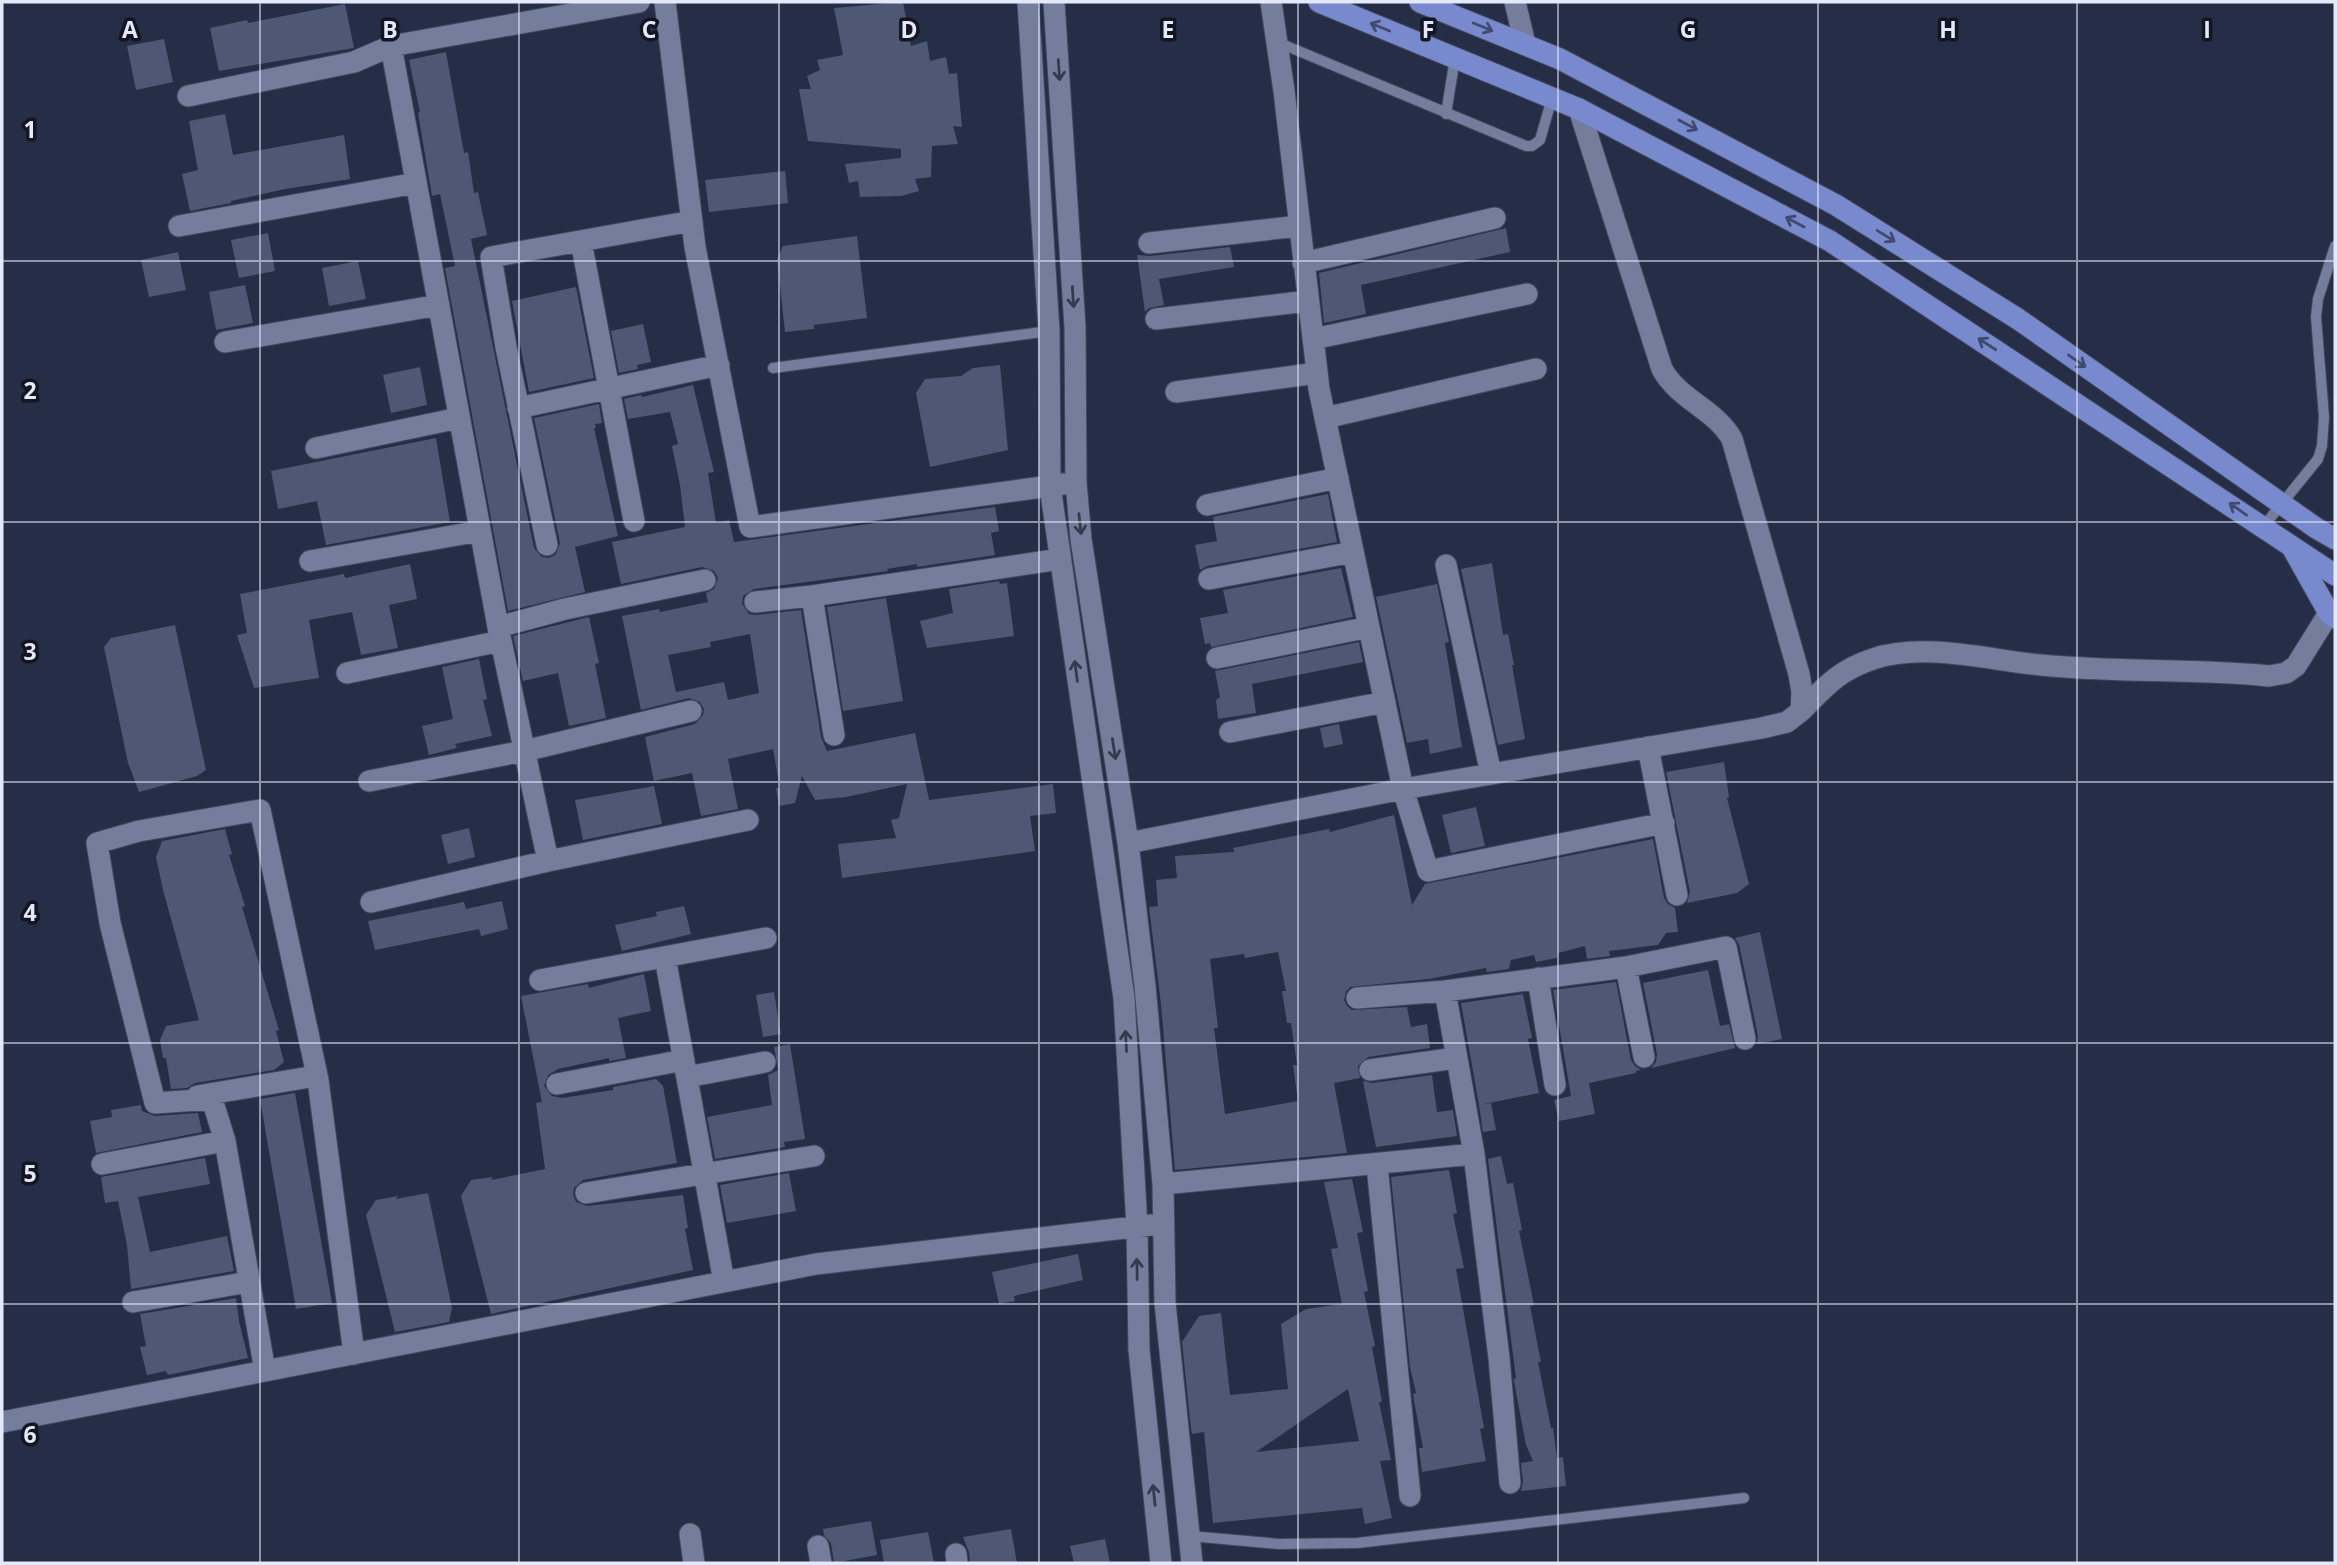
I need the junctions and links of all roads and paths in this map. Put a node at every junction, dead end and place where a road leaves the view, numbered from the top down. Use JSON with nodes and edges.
{"nodes":[{"id":1,"x":639,"y":2,"type":"edge"},
{"id":2,"x":666,"y":2,"type":"edge"},
{"id":3,"x":1021,"y":2,"type":"edge"},
{"id":4,"x":1028,"y":2,"type":"edge"},
{"id":5,"x":1054,"y":2,"type":"edge"},
{"id":6,"x":1270,"y":2,"type":"edge"},
{"id":7,"x":1319,"y":2,"type":"edge"},
{"id":8,"x":1420,"y":2,"type":"edge"},
{"id":9,"x":1514,"y":2,"type":"edge"},
{"id":10,"x":1277,"y":42,"type":"junction"},
{"id":11,"x":1525,"y":44,"type":"junction"},
{"id":12,"x":391,"y":46,"type":"junction"},
{"id":13,"x":1455,"y":58,"type":"junction"},
{"id":14,"x":188,"y":96,"type":"dead end"},
{"id":15,"x":1552,"y":97,"type":"junction"},
{"id":16,"x":1579,"y":109,"type":"junction"},
{"id":17,"x":1446,"y":114,"type":"junction"},
{"id":18,"x":416,"y":183,"type":"junction"},
{"id":19,"x":1495,"y":218,"type":"dead end"},
{"id":20,"x":692,"y":221,"type":"junction"},
{"id":21,"x":179,"y":226,"type":"dead end"},
{"id":22,"x":1299,"y":226,"type":"junction"},
{"id":23,"x":581,"y":241,"type":"junction"},
{"id":24,"x":1149,"y":243,"type":"dead end"},
{"id":25,"x":2335,"y":246,"type":"edge"},
{"id":26,"x":1303,"y":263,"type":"junction"},
{"id":27,"x":1527,"y":294,"type":"dead end"},
{"id":28,"x":1308,"y":301,"type":"junction"},
{"id":29,"x":439,"y":305,"type":"junction"},
{"id":30,"x":1156,"y":319,"type":"dead end"},
{"id":31,"x":1049,"y":331,"type":"junction"},
{"id":32,"x":1312,"y":339,"type":"junction"},
{"id":33,"x":225,"y":342,"type":"dead end"},
{"id":34,"x":719,"y":365,"type":"junction"},
{"id":35,"x":773,"y":368,"type":"dead end"},
{"id":36,"x":1536,"y":369,"type":"dead end"},
{"id":37,"x":1317,"y":373,"type":"junction"},
{"id":38,"x":608,"y":388,"type":"junction"},
{"id":39,"x":1176,"y":392,"type":"dead end"},
{"id":40,"x":518,"y":408,"type":"junction"},
{"id":41,"x":459,"y":418,"type":"junction"},
{"id":42,"x":1325,"y":418,"type":"junction"},
{"id":43,"x":316,"y":448,"type":"dead end"},
{"id":44,"x":1338,"y":478,"type":"junction"},
{"id":45,"x":1076,"y":483,"type":"junction"},
{"id":46,"x":1051,"y":486,"type":"junction"},
{"id":47,"x":2282,"y":504,"type":"junction"},
{"id":48,"x":1207,"y":505,"type":"dead end"},
{"id":49,"x":634,"y":521,"type":"dead end"},
{"id":50,"x":2263,"y":527,"type":"junction"},
{"id":51,"x":481,"y":531,"type":"junction"},
{"id":52,"x":2335,"y":539,"type":"edge"},
{"id":53,"x":547,"y":545,"type":"dead end"},
{"id":54,"x":2291,"y":546,"type":"junction"},
{"id":55,"x":1353,"y":552,"type":"junction"},
{"id":56,"x":1060,"y":559,"type":"junction"},
{"id":57,"x":310,"y":561,"type":"dead end"},
{"id":58,"x":1446,"y":565,"type":"dead end"},
{"id":59,"x":2335,"y":575,"type":"edge"},
{"id":60,"x":1209,"y":579,"type":"dead end"},
{"id":61,"x":705,"y":580,"type":"dead end"},
{"id":62,"x":812,"y":596,"type":"junction"},
{"id":63,"x":755,"y":602,"type":"dead end"},
{"id":64,"x":2332,"y":616,"type":"edge"},
{"id":65,"x":1369,"y":627,"type":"junction"},
{"id":66,"x":499,"y":634,"type":"junction"},
{"id":67,"x":1217,"y":658,"type":"dead end"},
{"id":68,"x":347,"y":673,"type":"dead end"},
{"id":69,"x":1385,"y":702,"type":"junction"},
{"id":70,"x":691,"y":710,"type":"dead end"},
{"id":71,"x":1801,"y":710,"type":"junction"},
{"id":72,"x":1230,"y":732,"type":"dead end"},
{"id":73,"x":834,"y":735,"type":"dead end"},
{"id":74,"x":1648,"y":747,"type":"junction"},
{"id":75,"x":524,"y":751,"type":"junction"},
{"id":76,"x":1491,"y":774,"type":"junction"},
{"id":77,"x":369,"y":781,"type":"dead end"},
{"id":78,"x":1403,"y":789,"type":"junction"},
{"id":79,"x":748,"y":820,"type":"dead end"},
{"id":80,"x":1664,"y":823,"type":"junction"},
{"id":81,"x":1128,"y":843,"type":"junction"},
{"id":82,"x":548,"y":861,"type":"junction"},
{"id":83,"x":1677,"y":895,"type":"dead end"},
{"id":84,"x":371,"y":901,"type":"dead end"},
{"id":85,"x":766,"y":938,"type":"dead end"},
{"id":86,"x":665,"y":957,"type":"junction"},
{"id":87,"x":1626,"y":967,"type":"junction"},
{"id":88,"x":1538,"y":978,"type":"junction"},
{"id":89,"x":540,"y":980,"type":"dead end"},
{"id":90,"x":1444,"y":990,"type":"junction"},
{"id":91,"x":1357,"y":998,"type":"dead end"},
{"id":92,"x":1745,"y":1039,"type":"dead end"},
{"id":93,"x":1644,"y":1057,"type":"dead end"},
{"id":94,"x":1456,"y":1058,"type":"junction"},
{"id":95,"x":765,"y":1062,"type":"dead end"},
{"id":96,"x":685,"y":1069,"type":"junction"},
{"id":97,"x":1370,"y":1070,"type":"dead end"},
{"id":98,"x":316,"y":1076,"type":"junction"},
{"id":99,"x":557,"y":1084,"type":"dead end"},
{"id":100,"x":1555,"y":1085,"type":"dead end"},
{"id":101,"x":155,"y":1102,"type":"junction"},
{"id":102,"x":225,"y":1141,"type":"junction"},
{"id":103,"x":1474,"y":1154,"type":"junction"},
{"id":104,"x":814,"y":1156,"type":"dead end"},
{"id":105,"x":102,"y":1164,"type":"dead end"},
{"id":106,"x":1377,"y":1165,"type":"junction"},
{"id":107,"x":705,"y":1174,"type":"junction"},
{"id":108,"x":1163,"y":1184,"type":"junction"},
{"id":109,"x":586,"y":1193,"type":"dead end"},
{"id":110,"x":1163,"y":1223,"type":"junction"},
{"id":111,"x":1137,"y":1227,"type":"junction"},
{"id":112,"x":249,"y":1282,"type":"junction"},
{"id":113,"x":724,"y":1282,"type":"junction"},
{"id":114,"x":133,"y":1302,"type":"dead end"},
{"id":115,"x":354,"y":1354,"type":"junction"},
{"id":116,"x":265,"y":1371,"type":"junction"},
{"id":117,"x":2,"y":1422,"type":"edge"},
{"id":118,"x":1510,"y":1483,"type":"dead end"},
{"id":119,"x":1410,"y":1496,"type":"dead end"},
{"id":120,"x":1745,"y":1498,"type":"dead end"},
{"id":121,"x":690,"y":1534,"type":"dead end"},
{"id":122,"x":1190,"y":1536,"type":"junction"},
{"id":123,"x":694,"y":1563,"type":"edge"},
{"id":124,"x":1161,"y":1563,"type":"edge"},
{"id":125,"x":1192,"y":1563,"type":"edge"}],
"edges":[{"from":1,"to":12,"type":"street"},
{"from":2,"to":20,"type":"street"},
{"from":3,"to":4,"type":"lane"},
{"from":4,"to":31,"type":"street"},
{"from":5,"to":45,"type":"street","one_way":true},
{"from":6,"to":10,"type":"street"},
{"from":13,"to":7,"type":"main road","one_way":true},
{"from":8,"to":11,"type":"main road","one_way":true},
{"from":9,"to":11,"type":"street"},
{"from":10,"to":17,"type":"lane"},
{"from":10,"to":22,"type":"street"},
{"from":11,"to":47,"type":"main road","one_way":true},
{"from":12,"to":14,"type":"street"},
{"from":12,"to":18,"type":"street"},
{"from":13,"to":15,"type":"main road"},
{"from":13,"to":17,"type":"lane"},
{"from":15,"to":16,"type":"main road"},
{"from":15,"to":17,"type":"lane"},
{"from":50,"to":16,"type":"main road","one_way":true},
{"from":16,"to":71,"type":"street"},
{"from":18,"to":21,"type":"street"},
{"from":18,"to":29,"type":"street"},
{"from":19,"to":26,"type":"street"},
{"from":20,"to":23,"type":"street"},
{"from":20,"to":34,"type":"street"},
{"from":22,"to":24,"type":"street"},
{"from":22,"to":26,"type":"street"},
{"from":23,"to":38,"type":"street"},
{"from":23,"to":40,"type":"street"},
{"from":25,"to":47,"type":"lane"},
{"from":26,"to":28,"type":"street"},
{"from":27,"to":32,"type":"street"},
{"from":28,"to":30,"type":"street"},
{"from":28,"to":32,"type":"street"},
{"from":29,"to":33,"type":"street"},
{"from":29,"to":41,"type":"street"},
{"from":31,"to":35,"type":"lane"},
{"from":31,"to":46,"type":"street"},
{"from":32,"to":37,"type":"street"},
{"from":34,"to":38,"type":"street"},
{"from":34,"to":46,"type":"street"},
{"from":36,"to":42,"type":"street"},
{"from":37,"to":39,"type":"street"},
{"from":37,"to":42,"type":"street"},
{"from":38,"to":40,"type":"street"},
{"from":38,"to":49,"type":"street"},
{"from":40,"to":53,"type":"street"},
{"from":41,"to":43,"type":"street"},
{"from":41,"to":51,"type":"street"},
{"from":42,"to":44,"type":"street"},
{"from":44,"to":48,"type":"street"},
{"from":44,"to":55,"type":"street"},
{"from":45,"to":46,"type":"street"},
{"from":45,"to":81,"type":"street","one_way":true},
{"from":46,"to":56,"type":"street"},
{"from":47,"to":50,"type":"lane"},
{"from":47,"to":52,"type":"main road"},
{"from":50,"to":54,"type":"main road"},
{"from":51,"to":57,"type":"street"},
{"from":51,"to":66,"type":"street"},
{"from":54,"to":59,"type":"main road"},
{"from":54,"to":64,"type":"main road"},
{"from":55,"to":60,"type":"street"},
{"from":55,"to":65,"type":"street"},
{"from":56,"to":62,"type":"street"},
{"from":111,"to":56,"type":"street","one_way":true},
{"from":58,"to":76,"type":"street"},
{"from":61,"to":66,"type":"street"},
{"from":62,"to":63,"type":"street"},
{"from":62,"to":73,"type":"street"},
{"from":64,"to":71,"type":"street"},
{"from":65,"to":67,"type":"street"},
{"from":65,"to":69,"type":"street"},
{"from":66,"to":68,"type":"street"},
{"from":66,"to":75,"type":"street"},
{"from":69,"to":72,"type":"street"},
{"from":69,"to":78,"type":"street"},
{"from":70,"to":75,"type":"street"},
{"from":71,"to":74,"type":"street"},
{"from":74,"to":76,"type":"street"},
{"from":74,"to":80,"type":"street"},
{"from":75,"to":77,"type":"street"},
{"from":75,"to":82,"type":"street"},
{"from":76,"to":78,"type":"street"},
{"from":78,"to":80,"type":"street"},
{"from":78,"to":81,"type":"street"},
{"from":79,"to":82,"type":"street"},
{"from":80,"to":83,"type":"street"},
{"from":81,"to":108,"type":"street"},
{"from":82,"to":84,"type":"street"},
{"from":85,"to":86,"type":"street"},
{"from":86,"to":89,"type":"street"},
{"from":86,"to":96,"type":"street"},
{"from":87,"to":88,"type":"street"},
{"from":87,"to":92,"type":"street"},
{"from":87,"to":93,"type":"street"},
{"from":88,"to":90,"type":"street"},
{"from":88,"to":100,"type":"street"},
{"from":90,"to":91,"type":"street"},
{"from":90,"to":94,"type":"street"},
{"from":94,"to":97,"type":"street"},
{"from":94,"to":103,"type":"street"},
{"from":95,"to":96,"type":"street"},
{"from":96,"to":99,"type":"street"},
{"from":96,"to":107,"type":"street"},
{"from":98,"to":101,"type":"street"},
{"from":98,"to":101,"type":"street"},
{"from":98,"to":115,"type":"street"},
{"from":101,"to":102,"type":"street"},
{"from":102,"to":105,"type":"street"},
{"from":102,"to":112,"type":"street"},
{"from":103,"to":106,"type":"street"},
{"from":103,"to":118,"type":"street"},
{"from":104,"to":107,"type":"street"},
{"from":106,"to":108,"type":"street"},
{"from":106,"to":119,"type":"street"},
{"from":107,"to":109,"type":"street"},
{"from":107,"to":113,"type":"street"},
{"from":108,"to":110,"type":"street"},
{"from":110,"to":111,"type":"street"},
{"from":110,"to":122,"type":"street"},
{"from":111,"to":113,"type":"street"},
{"from":124,"to":111,"type":"street","one_way":true},
{"from":112,"to":114,"type":"street"},
{"from":112,"to":116,"type":"street"},
{"from":113,"to":115,"type":"street"},
{"from":115,"to":116,"type":"street"},
{"from":116,"to":117,"type":"street"},
{"from":120,"to":122,"type":"lane"},
{"from":121,"to":123,"type":"street"},
{"from":122,"to":125,"type":"street"}]}
